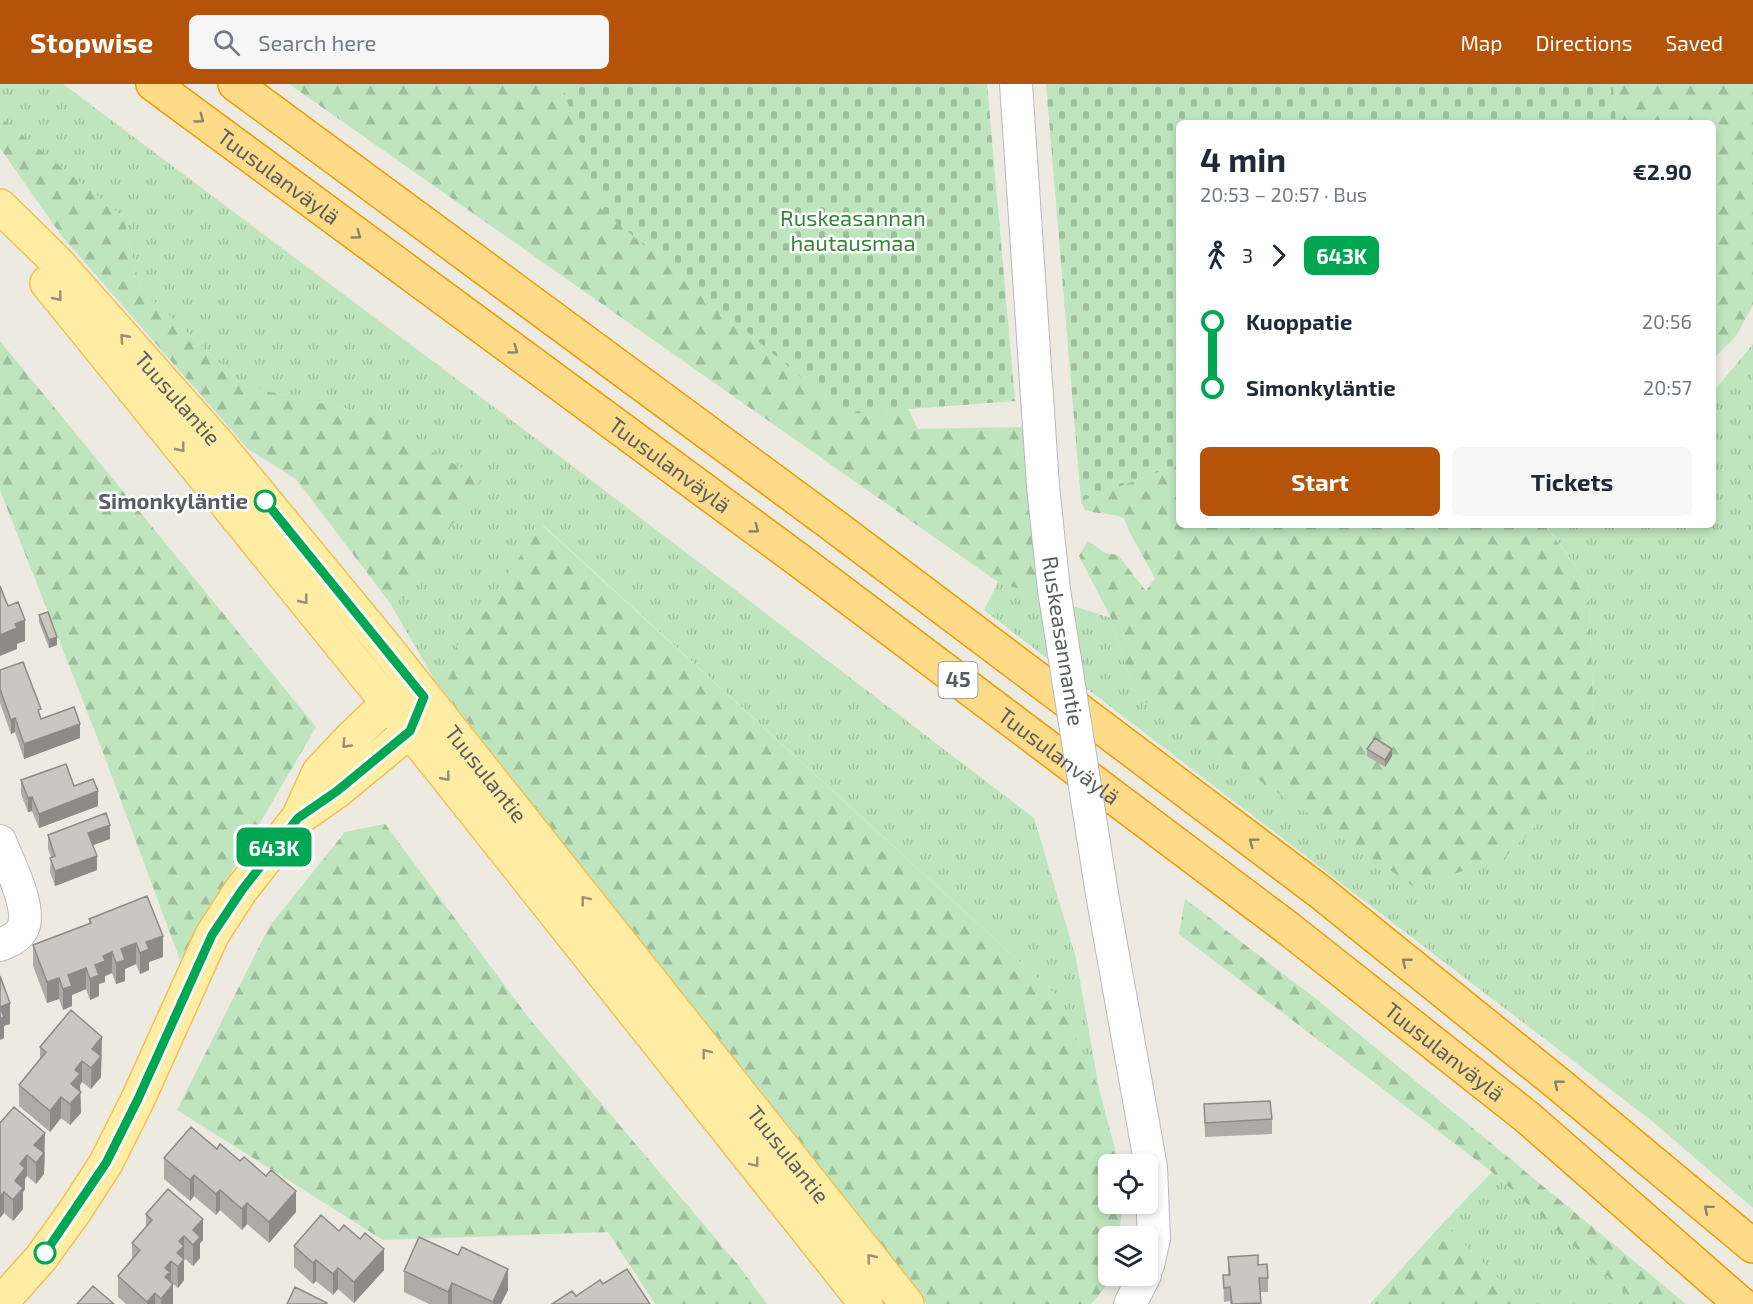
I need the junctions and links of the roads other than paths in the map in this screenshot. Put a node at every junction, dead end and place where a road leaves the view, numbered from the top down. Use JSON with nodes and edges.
{"nodes":[{"id":1,"x":153,"y":84,"type":"edge"},
{"id":2,"x":235,"y":84,"type":"edge"},
{"id":3,"x":1016,"y":84,"type":"edge"},
{"id":4,"x":0,"y":206,"type":"edge"},
{"id":5,"x":0,"y":215,"type":"edge"},
{"id":6,"x":424,"y":697,"type":"junction"},
{"id":7,"x":388,"y":703,"type":"junction"},
{"id":8,"x":410,"y":731,"type":"junction"},
{"id":9,"x":298,"y":818,"type":"junction"},
{"id":10,"x":0,"y":841,"type":"edge"},
{"id":11,"x":0,"y":945,"type":"edge"},
{"id":12,"x":1153,"y":1226,"type":"edge"},
{"id":13,"x":1753,"y":1246,"type":"edge"},
{"id":14,"x":1139,"y":1286,"type":"edge"},
{"id":15,"x":0,"y":1304,"type":"edge"},
{"id":16,"x":866,"y":1304,"type":"edge"},
{"id":17,"x":907,"y":1304,"type":"edge"},
{"id":18,"x":1130,"y":1304,"type":"edge"},
{"id":19,"x":1741,"y":1304,"type":"edge"}],
"edges":[{"from":1,"to":19,"type":"highway","name":"Tuusulanväylä","number":"45","one_way":true},
{"from":13,"to":2,"type":"highway","name":"Tuusulanväylä","number":"45","one_way":true},
{"from":3,"to":12,"type":"street","name":"Ruskeasannantie","bridge":true},
{"from":6,"to":4,"type":"main road","name":"Tuusulantie","one_way":true},
{"from":5,"to":7,"type":"main road","name":"Tuusulantie","one_way":true},
{"from":6,"to":7,"type":"main road"},
{"from":6,"to":8,"type":"main road"},
{"from":17,"to":6,"type":"main road","name":"Tuusulantie","one_way":true},
{"from":7,"to":8,"type":"main road","name":"Tuusulantie"},
{"from":7,"to":9,"type":"main road","one_way":true},
{"from":8,"to":9,"type":"main road"},
{"from":8,"to":16,"type":"main road","name":"Tuusulantie","one_way":true},
{"from":9,"to":15,"type":"main road"},
{"from":10,"to":11,"type":"street"},
{"from":14,"to":18,"type":"street"}]}
